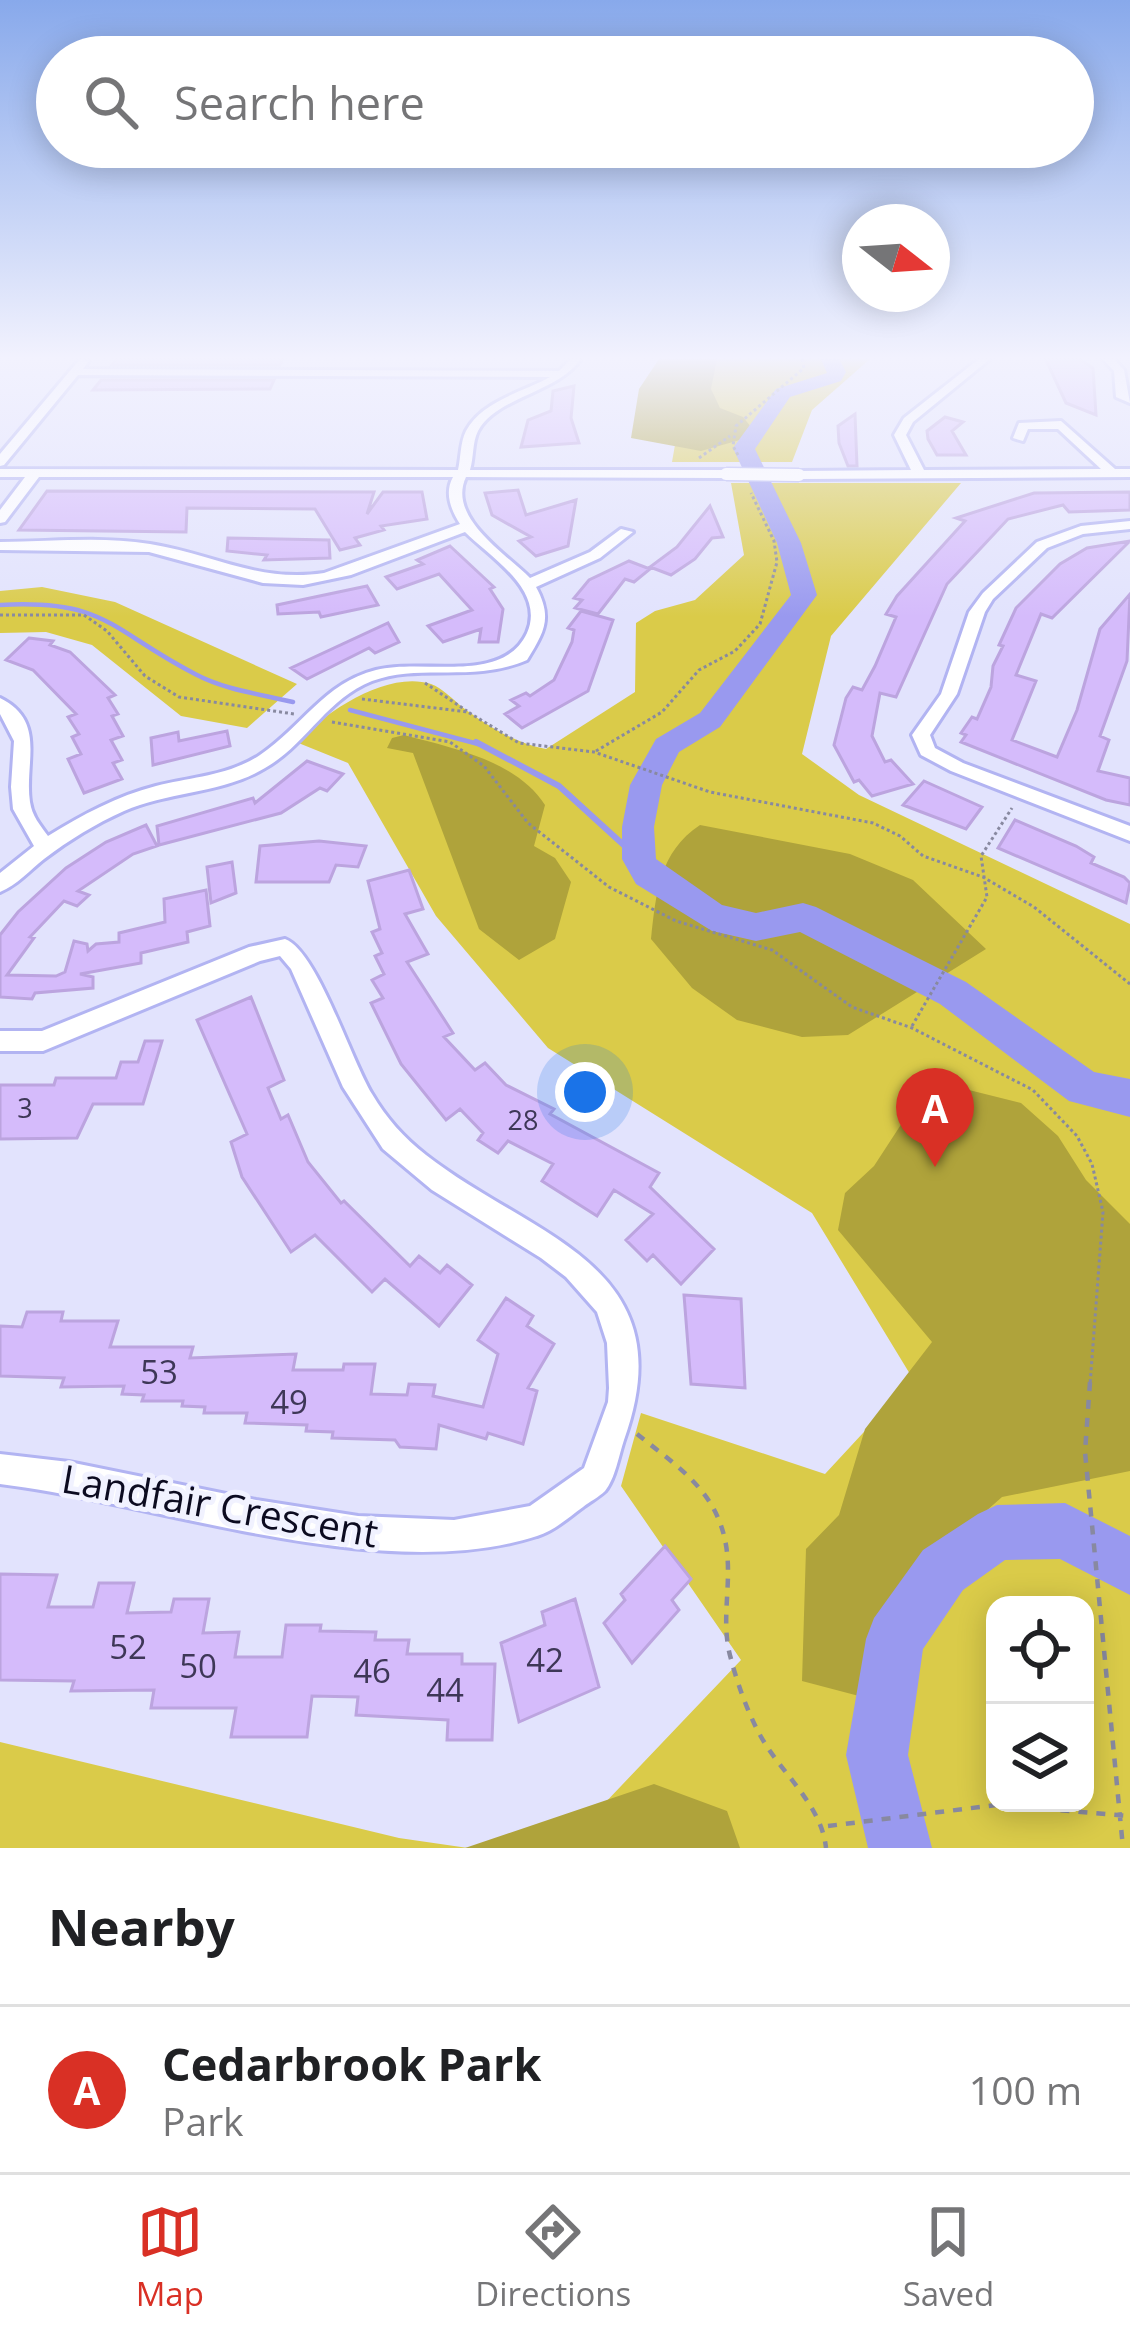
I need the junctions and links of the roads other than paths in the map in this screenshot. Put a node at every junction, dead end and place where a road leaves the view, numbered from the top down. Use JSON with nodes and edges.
{"nodes":[{"id":1,"x":468,"y":445,"type":"edge"},
{"id":2,"x":905,"y":445,"type":"edge"},
{"id":3,"x":1084,"y":445,"type":"edge"},
{"id":4,"x":0,"y":473,"type":"edge"},
{"id":5,"x":34,"y":473,"type":"junction"},
{"id":6,"x":463,"y":473,"type":"junction"},
{"id":7,"x":919,"y":473,"type":"junction"},
{"id":8,"x":1111,"y":473,"type":"junction"},
{"id":9,"x":1130,"y":473,"type":"edge"},
{"id":10,"x":0,"y":519,"type":"edge"},
{"id":11,"x":1130,"y":525,"type":"edge"},
{"id":12,"x":470,"y":526,"type":"junction"},
{"id":13,"x":626,"y":532,"type":"dead end"},
{"id":14,"x":0,"y":546,"type":"edge"},
{"id":15,"x":530,"y":584,"type":"junction"},
{"id":16,"x":0,"y":704,"type":"edge"},
{"id":17,"x":1130,"y":834,"type":"edge"},
{"id":18,"x":44,"y":845,"type":"junction"},
{"id":19,"x":0,"y":884,"type":"edge"},
{"id":20,"x":0,"y":1041,"type":"edge"},
{"id":21,"x":0,"y":1469,"type":"edge"}],
"edges":[{"from":1,"to":6,"type":"street"},
{"from":2,"to":7,"type":"street"},
{"from":3,"to":8,"type":"street"},
{"from":4,"to":5,"type":"street"},
{"from":5,"to":6,"type":"street"},
{"from":5,"to":10,"type":"street"},
{"from":6,"to":7,"type":"street","bridge":true},
{"from":6,"to":12,"type":"street"},
{"from":7,"to":8,"type":"street"},
{"from":8,"to":9,"type":"street"},
{"from":11,"to":17,"type":"street"},
{"from":12,"to":14,"type":"street"},
{"from":12,"to":15,"type":"street"},
{"from":13,"to":15,"type":"street"},
{"from":15,"to":18,"type":"street"},
{"from":16,"to":18,"type":"street"},
{"from":18,"to":19,"type":"street"},
{"from":20,"to":21,"type":"street","name":"Landfair Crescent"}]}
